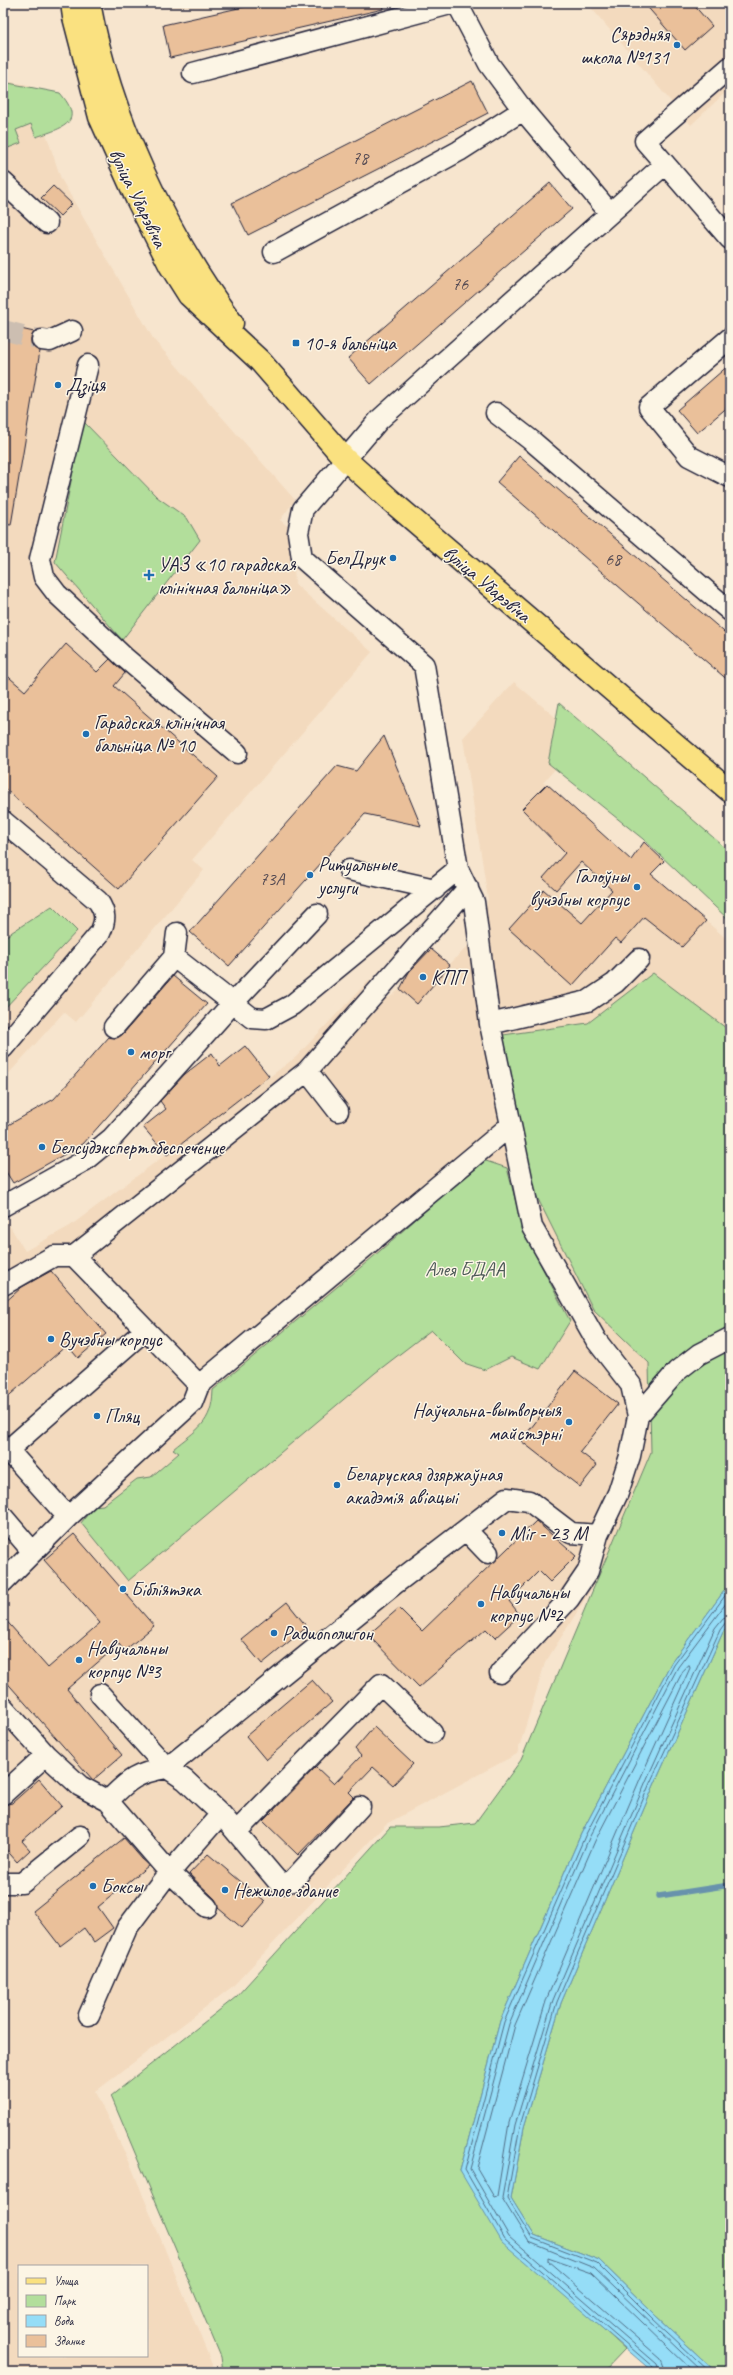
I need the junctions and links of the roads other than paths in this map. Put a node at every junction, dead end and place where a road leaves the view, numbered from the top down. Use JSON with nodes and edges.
{"nodes":[{"id":1,"x":72,"y":3,"type":"edge"},
{"id":2,"x":89,"y":3,"type":"edge"},
{"id":3,"x":456,"y":3,"type":"edge"},
{"id":4,"x":730,"y":67,"type":"edge"},
{"id":5,"x":193,"y":73,"type":"dead end"},
{"id":6,"x":523,"y":110,"type":"junction"},
{"id":7,"x":665,"y":164,"type":"junction"},
{"id":8,"x":3,"y":182,"type":"edge"},
{"id":9,"x":610,"y":213,"type":"junction"},
{"id":10,"x":47,"y":223,"type":"dead end"},
{"id":11,"x":730,"y":239,"type":"edge"},
{"id":12,"x":274,"y":252,"type":"dead end"},
{"id":13,"x":72,"y":331,"type":"dead end"},
{"id":14,"x":730,"y":338,"type":"edge"},
{"id":15,"x":42,"y":340,"type":"tunnel mouth"},
{"id":16,"x":260,"y":361,"type":"junction"},
{"id":17,"x":88,"y":365,"type":"dead end"},
{"id":18,"x":496,"y":413,"type":"dead end"},
{"id":19,"x":345,"y":459,"type":"junction"},
{"id":20,"x":730,"y":476,"type":"edge"},
{"id":21,"x":730,"y":611,"type":"edge"},
{"id":22,"x":237,"y":753,"type":"dead end"},
{"id":23,"x":729,"y":787,"type":"edge"},
{"id":24,"x":3,"y":821,"type":"edge"},
{"id":25,"x":458,"y":869,"type":"junction"},
{"id":26,"x":349,"y":870,"type":"dead end"},
{"id":27,"x":468,"y":888,"type":"junction"},
{"id":28,"x":435,"y":889,"type":"junction"},
{"id":29,"x":317,"y":914,"type":"dead end"},
{"id":30,"x":177,"y":933,"type":"dead end"},
{"id":31,"x":174,"y":958,"type":"junction"},
{"id":32,"x":639,"y":959,"type":"dead end"},
{"id":33,"x":232,"y":1004,"type":"junction"},
{"id":34,"x":490,"y":1024,"type":"junction"},
{"id":35,"x":114,"y":1027,"type":"dead end"},
{"id":36,"x":3,"y":1048,"type":"edge"},
{"id":37,"x":307,"y":1071,"type":"junction"},
{"id":38,"x":338,"y":1111,"type":"dead end"},
{"id":39,"x":511,"y":1125,"type":"junction"},
{"id":40,"x":3,"y":1206,"type":"edge"},
{"id":41,"x":74,"y":1256,"type":"junction"},
{"id":42,"x":3,"y":1285,"type":"edge"},
{"id":43,"x":145,"y":1330,"type":"junction"},
{"id":44,"x":730,"y":1338,"type":"edge"},
{"id":45,"x":199,"y":1385,"type":"junction"},
{"id":46,"x":638,"y":1416,"type":"junction"},
{"id":47,"x":68,"y":1517,"type":"junction"},
{"id":48,"x":3,"y":1518,"type":"edge"},
{"id":49,"x":466,"y":1530,"type":"junction"},
{"id":50,"x":571,"y":1533,"type":"junction"},
{"id":51,"x":598,"y":1535,"type":"junction"},
{"id":52,"x":32,"y":1551,"type":"junction"},
{"id":53,"x":488,"y":1553,"type":"dead end"},
{"id":54,"x":588,"y":1571,"type":"junction"},
{"id":55,"x":3,"y":1582,"type":"edge"},
{"id":56,"x":500,"y":1673,"type":"dead end"},
{"id":57,"x":100,"y":1694,"type":"dead end"},
{"id":58,"x":3,"y":1707,"type":"edge"},
{"id":59,"x":432,"y":1733,"type":"dead end"},
{"id":60,"x":46,"y":1755,"type":"junction"},
{"id":61,"x":167,"y":1768,"type":"junction"},
{"id":62,"x":3,"y":1794,"type":"edge"},
{"id":63,"x":108,"y":1801,"type":"junction"},
{"id":64,"x":360,"y":1807,"type":"dead end"},
{"id":65,"x":221,"y":1814,"type":"junction"},
{"id":66,"x":236,"y":1832,"type":"junction"},
{"id":67,"x":80,"y":1836,"type":"dead end"},
{"id":68,"x":170,"y":1873,"type":"junction"},
{"id":69,"x":3,"y":1883,"type":"edge"},
{"id":70,"x":207,"y":1907,"type":"dead end"},
{"id":71,"x":89,"y":2015,"type":"dead end"}],
"edges":[{"from":1,"to":16,"type":"main road","name":"вуліца Убарэвіча"},
{"from":2,"to":16,"type":"main road","name":"вуліца Убарэвіча"},
{"from":3,"to":5,"type":"street"},
{"from":3,"to":6,"type":"street"},
{"from":4,"to":7,"type":"street"},
{"from":6,"to":9,"type":"street"},
{"from":6,"to":12,"type":"street"},
{"from":7,"to":9,"type":"street"},
{"from":7,"to":11,"type":"street"},
{"from":8,"to":10,"type":"street"},
{"from":9,"to":19,"type":"street"},
{"from":13,"to":15,"type":"street"},
{"from":14,"to":20,"type":"street"},
{"from":16,"to":19,"type":"main road","name":"вуліца Убарэвіча"},
{"from":17,"to":22,"type":"street"},
{"from":18,"to":21,"type":"street"},
{"from":19,"to":23,"type":"main road","name":"вуліца Убарэвіча"},
{"from":19,"to":25,"type":"street"},
{"from":24,"to":36,"type":"street"},
{"from":25,"to":27,"type":"street"},
{"from":25,"to":28,"type":"street"},
{"from":26,"to":28,"type":"street"},
{"from":27,"to":34,"type":"street"},
{"from":27,"to":37,"type":"street"},
{"from":28,"to":33,"type":"street"},
{"from":29,"to":33,"type":"street"},
{"from":30,"to":31,"type":"street"},
{"from":31,"to":33,"type":"street"},
{"from":31,"to":35,"type":"street"},
{"from":32,"to":34,"type":"street"},
{"from":33,"to":40,"type":"street"},
{"from":34,"to":39,"type":"street"},
{"from":37,"to":38,"type":"street"},
{"from":37,"to":41,"type":"street"},
{"from":39,"to":45,"type":"street"},
{"from":39,"to":46,"type":"street"},
{"from":41,"to":42,"type":"street"},
{"from":41,"to":43,"type":"street"},
{"from":43,"to":45,"type":"street"},
{"from":43,"to":47,"type":"street"},
{"from":44,"to":46,"type":"street"},
{"from":45,"to":47,"type":"street"},
{"from":46,"to":51,"type":"street"},
{"from":47,"to":52,"type":"street"},
{"from":48,"to":52,"type":"street"},
{"from":49,"to":50,"type":"street"},
{"from":49,"to":53,"type":"street"},
{"from":49,"to":61,"type":"street"},
{"from":50,"to":51,"type":"street"},
{"from":50,"to":54,"type":"street"},
{"from":51,"to":54,"type":"street"},
{"from":52,"to":55,"type":"street"},
{"from":54,"to":56,"type":"street"},
{"from":57,"to":61,"type":"street"},
{"from":58,"to":60,"type":"street"},
{"from":59,"to":66,"type":"street"},
{"from":60,"to":62,"type":"street"},
{"from":60,"to":63,"type":"street"},
{"from":61,"to":63,"type":"street"},
{"from":61,"to":65,"type":"street"},
{"from":63,"to":68,"type":"street"},
{"from":64,"to":66,"type":"street"},
{"from":65,"to":66,"type":"street"},
{"from":65,"to":68,"type":"street"},
{"from":67,"to":69,"type":"street"},
{"from":68,"to":70,"type":"street"},
{"from":68,"to":71,"type":"street"}]}
